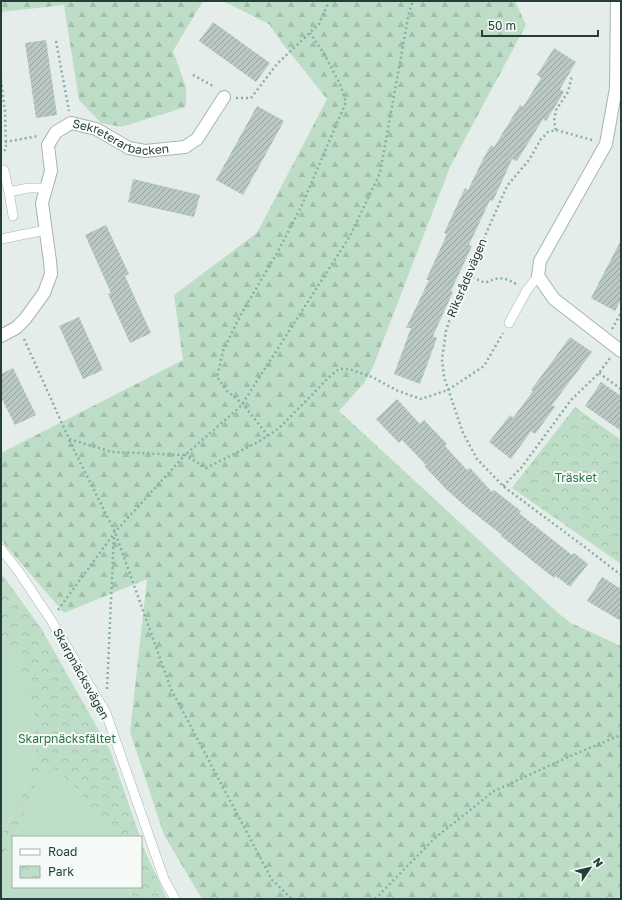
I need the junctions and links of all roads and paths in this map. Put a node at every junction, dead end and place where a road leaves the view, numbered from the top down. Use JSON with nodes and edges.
{"nodes":[{"id":1,"x":329,"y":1,"type":"edge"},
{"id":2,"x":413,"y":1,"type":"edge"},
{"id":3,"x":617,"y":1,"type":"edge"},
{"id":4,"x":310,"y":33,"type":"junction"},
{"id":5,"x":56,"y":41,"type":"dead end"},
{"id":6,"x":193,"y":75,"type":"dead end"},
{"id":7,"x":572,"y":75,"type":"dead end"},
{"id":8,"x":1,"y":80,"type":"edge"},
{"id":9,"x":224,"y":97,"type":"junction"},
{"id":10,"x":71,"y":123,"type":"junction"},
{"id":11,"x":556,"y":130,"type":"junction"},
{"id":12,"x":56,"y":132,"type":"junction"},
{"id":13,"x":5,"y":142,"type":"junction"},
{"id":14,"x":606,"y":144,"type":"junction"},
{"id":15,"x":1,"y":154,"type":"edge"},
{"id":16,"x":4,"y":170,"type":"dead end"},
{"id":17,"x":46,"y":188,"type":"junction"},
{"id":18,"x":9,"y":192,"type":"junction"},
{"id":19,"x":13,"y":216,"type":"dead end"},
{"id":20,"x":46,"y":230,"type":"junction"},
{"id":21,"x":1,"y":239,"type":"edge"},
{"id":22,"x":468,"y":275,"type":"junction"},
{"id":23,"x":538,"y":276,"type":"junction"},
{"id":24,"x":527,"y":290,"type":"junction"},
{"id":25,"x":509,"y":323,"type":"joint"},
{"id":26,"x":22,"y":334,"type":"dead end"},
{"id":27,"x":1,"y":336,"type":"edge"},
{"id":28,"x":619,"y":349,"type":"edge"},
{"id":29,"x":599,"y":373,"type":"junction"},
{"id":30,"x":621,"y":389,"type":"edge"},
{"id":31,"x":448,"y":390,"type":"junction"},
{"id":32,"x":243,"y":404,"type":"junction"},
{"id":33,"x":268,"y":436,"type":"junction"},
{"id":34,"x":69,"y":439,"type":"junction"},
{"id":35,"x":186,"y":455,"type":"junction"},
{"id":36,"x":503,"y":486,"type":"junction"},
{"id":37,"x":114,"y":532,"type":"junction"},
{"id":38,"x":1,"y":549,"type":"edge"},
{"id":39,"x":621,"y":575,"type":"edge"},
{"id":40,"x":51,"y":620,"type":"junction"},
{"id":41,"x":107,"y":690,"type":"dead end"},
{"id":42,"x":621,"y":734,"type":"edge"},
{"id":43,"x":175,"y":899,"type":"edge"},
{"id":44,"x":292,"y":899,"type":"edge"},
{"id":45,"x":376,"y":899,"type":"edge"}],
"edges":[{"from":1,"to":4,"type":"path"},
{"from":2,"to":32,"type":"path"},
{"from":3,"to":14,"type":"street"},
{"from":4,"to":9,"type":"path"},
{"from":4,"to":32,"type":"path"},
{"from":5,"to":10,"type":"path"},
{"from":6,"to":9,"type":"path"},
{"from":7,"to":11,"type":"path"},
{"from":8,"to":13,"type":"path"},
{"from":9,"to":10,"type":"street","name":"Sekreterarbacken"},
{"from":10,"to":12,"type":"street","name":"Sekreterarbacken"},
{"from":11,"to":14,"type":"path"},
{"from":11,"to":22,"type":"path","name":"Riksrådsvägen"},
{"from":12,"to":13,"type":"path"},
{"from":12,"to":17,"type":"street","name":"Sekreterarbacken"},
{"from":13,"to":15,"type":"path"},
{"from":14,"to":23,"type":"street"},
{"from":16,"to":18,"type":"lane"},
{"from":17,"to":18,"type":"lane"},
{"from":17,"to":20,"type":"street","name":"Sekreterarbacken"},
{"from":18,"to":19,"type":"lane"},
{"from":20,"to":21,"type":"lane"},
{"from":20,"to":27,"type":"street","name":"Sekreterarbacken"},
{"from":22,"to":24,"type":"path"},
{"from":22,"to":31,"type":"path","name":"Riksrådsvägen"},
{"from":23,"to":24,"type":"lane"},
{"from":23,"to":28,"type":"street"},
{"from":24,"to":25,"type":"lane"},
{"from":25,"to":31,"type":"path"},
{"from":26,"to":34,"type":"path"},
{"from":28,"to":29,"type":"path"},
{"from":29,"to":30,"type":"path"},
{"from":29,"to":36,"type":"path"},
{"from":31,"to":33,"type":"path"},
{"from":31,"to":36,"type":"path","name":"Riksrådsvägen"},
{"from":32,"to":33,"type":"path"},
{"from":32,"to":35,"type":"path"},
{"from":33,"to":35,"type":"path"},
{"from":34,"to":35,"type":"path"},
{"from":34,"to":37,"type":"path"},
{"from":35,"to":37,"type":"path"},
{"from":36,"to":39,"type":"path","name":"Riksrådsvägen"},
{"from":37,"to":40,"type":"path"},
{"from":37,"to":41,"type":"path"},
{"from":37,"to":44,"type":"path"},
{"from":38,"to":40,"type":"lane","name":"Skarpnäcksvägen"},
{"from":40,"to":43,"type":"lane","name":"Skarpnäcksvägen"},
{"from":42,"to":45,"type":"path"}]}
